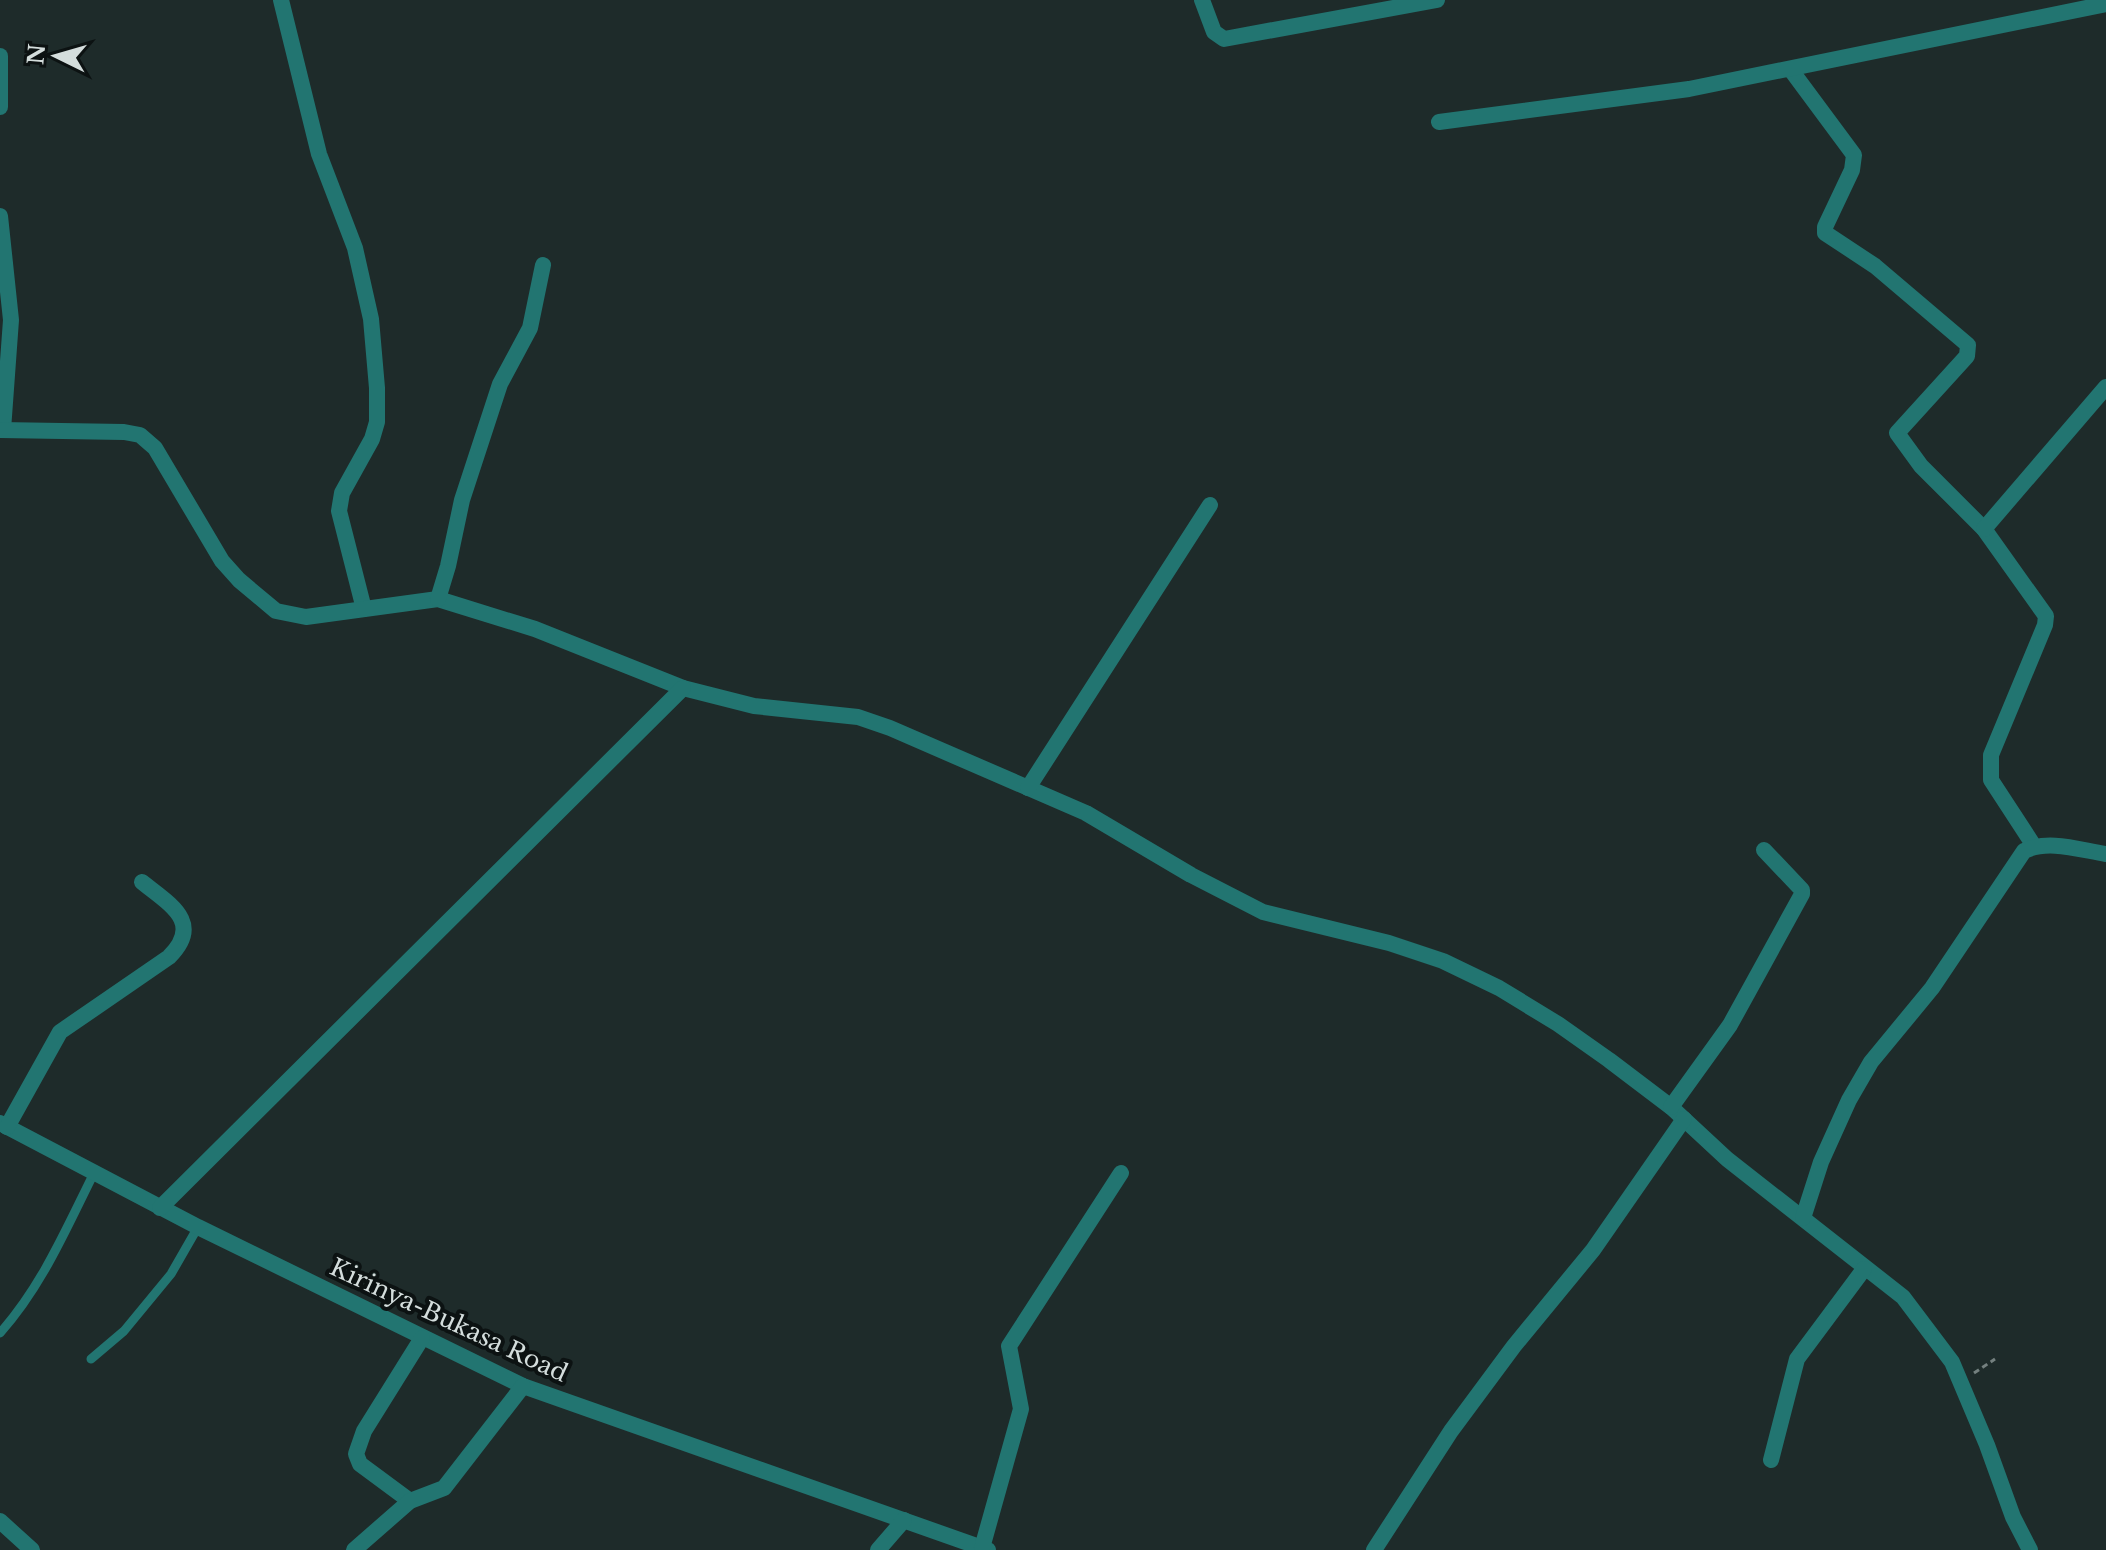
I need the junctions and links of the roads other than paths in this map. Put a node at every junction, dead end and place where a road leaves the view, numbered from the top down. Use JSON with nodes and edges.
{"nodes":[{"id":1,"x":281,"y":0,"type":"edge"},
{"id":2,"x":1202,"y":0,"type":"edge"},
{"id":3,"x":1437,"y":0,"type":"edge"},
{"id":4,"x":2106,"y":4,"type":"edge"},
{"id":5,"x":0,"y":56,"type":"edge"},
{"id":6,"x":1791,"y":70,"type":"junction"},
{"id":7,"x":0,"y":107,"type":"edge"},
{"id":8,"x":1439,"y":122,"type":"dead end"},
{"id":9,"x":0,"y":223,"type":"edge"},
{"id":10,"x":543,"y":265,"type":"dead end"},
{"id":11,"x":2106,"y":387,"type":"edge"},
{"id":12,"x":2,"y":430,"type":"edge"},
{"id":13,"x":1210,"y":505,"type":"dead end"},
{"id":14,"x":1984,"y":529,"type":"junction"},
{"id":15,"x":438,"y":599,"type":"junction"},
{"id":16,"x":364,"y":609,"type":"junction"},
{"id":17,"x":683,"y":688,"type":"junction"},
{"id":18,"x":1028,"y":788,"type":"junction"},
{"id":19,"x":2034,"y":846,"type":"junction"},
{"id":20,"x":1764,"y":850,"type":"dead end"},
{"id":21,"x":2106,"y":854,"type":"edge"},
{"id":22,"x":142,"y":882,"type":"dead end"},
{"id":23,"x":1678,"y":1113,"type":"junction"},
{"id":24,"x":3,"y":1125,"type":"edge"},
{"id":25,"x":94,"y":1173,"type":"junction"},
{"id":26,"x":1121,"y":1173,"type":"dead end"},
{"id":27,"x":160,"y":1208,"type":"junction"},
{"id":28,"x":1803,"y":1218,"type":"junction"},
{"id":29,"x":198,"y":1227,"type":"junction"},
{"id":30,"x":1864,"y":1269,"type":"junction"},
{"id":31,"x":0,"y":1333,"type":"edge"},
{"id":32,"x":422,"y":1338,"type":"junction"},
{"id":33,"x":91,"y":1359,"type":"dead end"},
{"id":34,"x":523,"y":1386,"type":"junction"},
{"id":35,"x":1771,"y":1460,"type":"dead end"},
{"id":36,"x":410,"y":1501,"type":"junction"},
{"id":37,"x":904,"y":1520,"type":"junction"},
{"id":38,"x":0,"y":1521,"type":"edge"},
{"id":39,"x":985,"y":1549,"type":"edge"},
{"id":40,"x":32,"y":1550,"type":"edge"},
{"id":41,"x":354,"y":1550,"type":"edge"},
{"id":42,"x":878,"y":1550,"type":"edge"},
{"id":43,"x":1374,"y":1550,"type":"edge"},
{"id":44,"x":2030,"y":1550,"type":"edge"}],
"edges":[{"from":1,"to":16,"type":"street"},
{"from":2,"to":3,"type":"street"},
{"from":4,"to":6,"type":"street"},
{"from":5,"to":7,"type":"street"},
{"from":6,"to":8,"type":"street"},
{"from":6,"to":14,"type":"street"},
{"from":9,"to":12,"type":"street"},
{"from":10,"to":15,"type":"street"},
{"from":11,"to":14,"type":"street"},
{"from":12,"to":16,"type":"street"},
{"from":13,"to":18,"type":"street"},
{"from":14,"to":19,"type":"street"},
{"from":15,"to":16,"type":"street"},
{"from":15,"to":17,"type":"street"},
{"from":17,"to":18,"type":"street"},
{"from":17,"to":27,"type":"street"},
{"from":18,"to":23,"type":"street"},
{"from":19,"to":21,"type":"street"},
{"from":19,"to":28,"type":"street"},
{"from":20,"to":23,"type":"street"},
{"from":22,"to":24,"type":"street"},
{"from":23,"to":28,"type":"street"},
{"from":23,"to":43,"type":"street"},
{"from":24,"to":25,"type":"street","name":"Kirinya-Bukasa Road"},
{"from":25,"to":27,"type":"street","name":"Kirinya-Bukasa Road"},
{"from":25,"to":31,"type":"lane"},
{"from":26,"to":39,"type":"street"},
{"from":27,"to":29,"type":"street","name":"Kirinya-Bukasa Road"},
{"from":28,"to":30,"type":"street"},
{"from":29,"to":32,"type":"street","name":"Kirinya-Bukasa Road"},
{"from":29,"to":33,"type":"lane"},
{"from":30,"to":35,"type":"street"},
{"from":30,"to":44,"type":"street"},
{"from":32,"to":34,"type":"street","name":"Kirinya-Bukasa Road"},
{"from":32,"to":36,"type":"street"},
{"from":34,"to":36,"type":"street"},
{"from":34,"to":37,"type":"street","name":"Kirinya-Bukasa Road"},
{"from":36,"to":41,"type":"street"},
{"from":37,"to":39,"type":"street","name":"Kirinya-Bukasa Road"},
{"from":37,"to":42,"type":"street"},
{"from":38,"to":40,"type":"street"}]}
